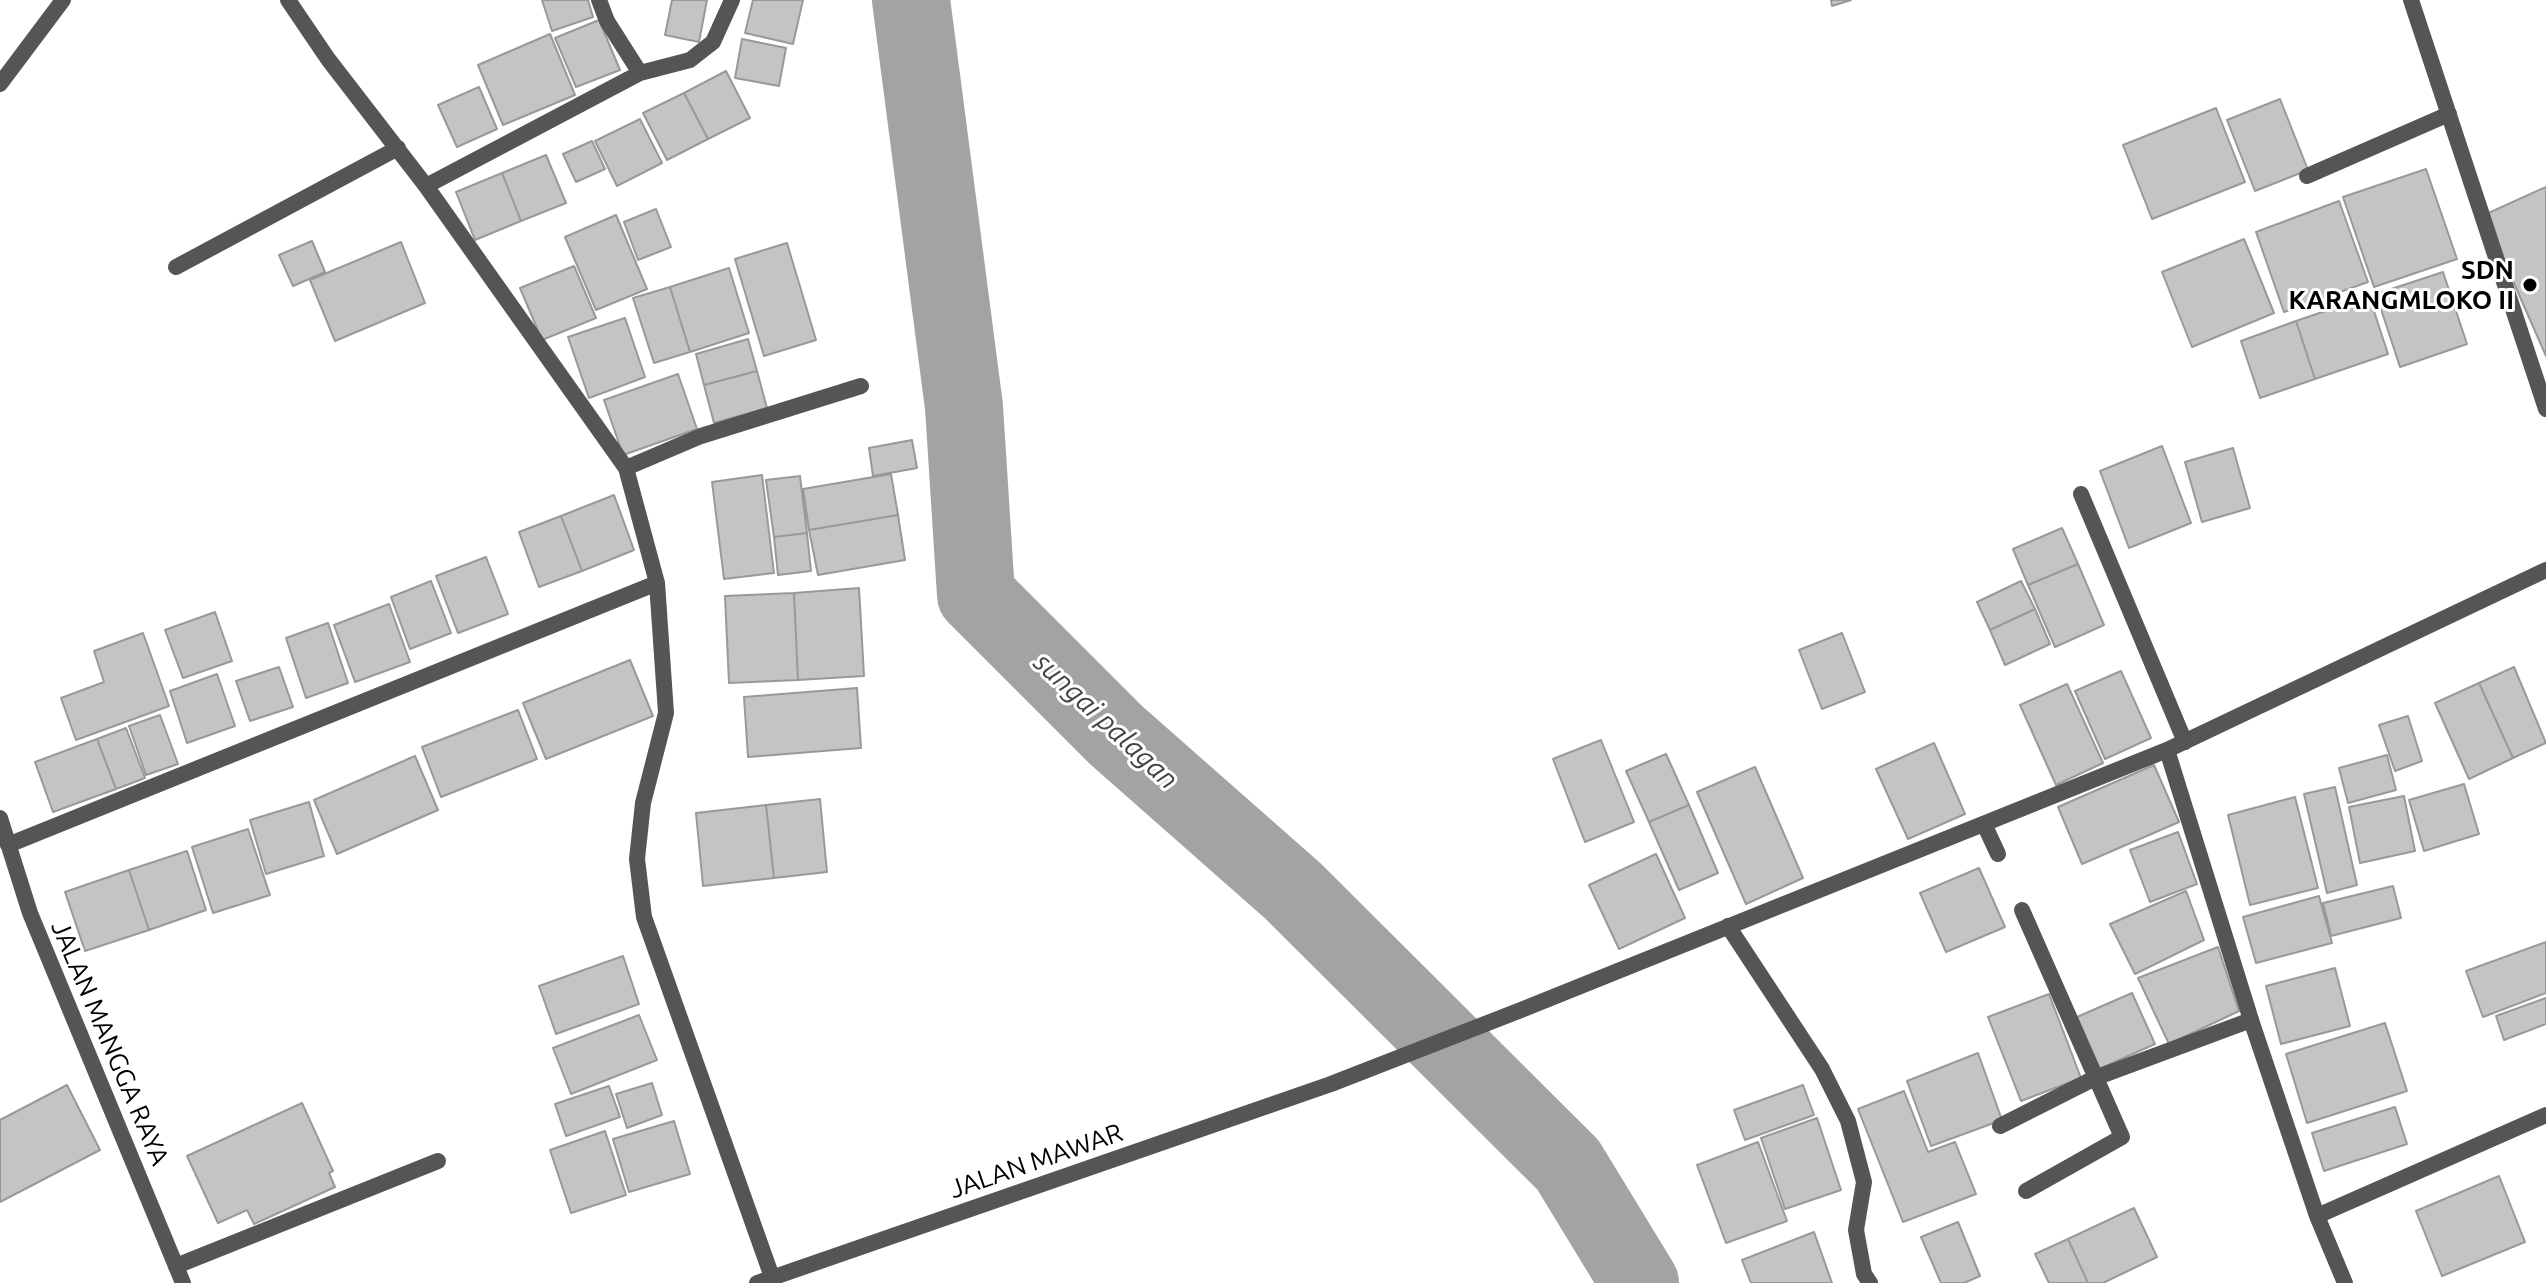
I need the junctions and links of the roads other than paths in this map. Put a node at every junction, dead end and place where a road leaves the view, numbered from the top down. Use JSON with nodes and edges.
{"nodes":[{"id":1,"x":63,"y":0,"type":"edge"},
{"id":2,"x":288,"y":0,"type":"edge"},
{"id":3,"x":599,"y":0,"type":"edge"},
{"id":4,"x":732,"y":0,"type":"edge"},
{"id":5,"x":2411,"y":0,"type":"edge"},
{"id":6,"x":640,"y":73,"type":"junction"},
{"id":7,"x":0,"y":84,"type":"edge"},
{"id":8,"x":2449,"y":114,"type":"junction"},
{"id":9,"x":398,"y":148,"type":"junction"},
{"id":10,"x":2307,"y":176,"type":"dead end"},
{"id":11,"x":426,"y":186,"type":"junction"},
{"id":12,"x":176,"y":267,"type":"dead end"},
{"id":13,"x":861,"y":386,"type":"dead end"},
{"id":14,"x":2546,"y":409,"type":"edge"},
{"id":15,"x":626,"y":468,"type":"junction"},
{"id":16,"x":2081,"y":494,"type":"dead end"},
{"id":17,"x":2546,"y":570,"type":"edge"},
{"id":18,"x":657,"y":583,"type":"junction"},
{"id":19,"x":2185,"y":742,"type":"junction"},
{"id":20,"x":2167,"y":750,"type":"junction"},
{"id":21,"x":0,"y":818,"type":"edge"},
{"id":22,"x":1984,"y":824,"type":"junction"},
{"id":23,"x":8,"y":845,"type":"junction"},
{"id":24,"x":1998,"y":854,"type":"dead end"},
{"id":25,"x":2022,"y":910,"type":"dead end"},
{"id":26,"x":1728,"y":926,"type":"junction"},
{"id":27,"x":2251,"y":1020,"type":"junction"},
{"id":28,"x":2095,"y":1078,"type":"junction"},
{"id":29,"x":2546,"y":1115,"type":"edge"},
{"id":30,"x":2000,"y":1126,"type":"dead end"},
{"id":31,"x":438,"y":1161,"type":"dead end"},
{"id":32,"x":2026,"y":1191,"type":"dead end"},
{"id":33,"x":2317,"y":1216,"type":"junction"},
{"id":34,"x":176,"y":1266,"type":"junction"},
{"id":35,"x":765,"y":1280,"type":"edge"},
{"id":36,"x":183,"y":1283,"type":"edge"},
{"id":37,"x":1870,"y":1283,"type":"edge"},
{"id":38,"x":2345,"y":1283,"type":"edge"}],
"edges":[{"from":1,"to":7,"type":"street"},
{"from":2,"to":9,"type":"street"},
{"from":3,"to":6,"type":"street"},
{"from":4,"to":6,"type":"street"},
{"from":5,"to":8,"type":"street"},
{"from":6,"to":11,"type":"street"},
{"from":8,"to":10,"type":"street"},
{"from":8,"to":14,"type":"street"},
{"from":9,"to":11,"type":"street"},
{"from":9,"to":12,"type":"street"},
{"from":11,"to":15,"type":"street"},
{"from":13,"to":15,"type":"street"},
{"from":15,"to":18,"type":"street"},
{"from":16,"to":19,"type":"street"},
{"from":17,"to":19,"type":"street","name":"JALAN MAWAR"},
{"from":18,"to":23,"type":"street"},
{"from":18,"to":35,"type":"street"},
{"from":19,"to":20,"type":"street","name":"JALAN MAWAR"},
{"from":20,"to":22,"type":"street","name":"JALAN MAWAR"},
{"from":20,"to":27,"type":"street"},
{"from":21,"to":23,"type":"street","name":"JALAN MANGGA RAYA"},
{"from":22,"to":24,"type":"street"},
{"from":22,"to":26,"type":"street","name":"JALAN MAWAR"},
{"from":23,"to":34,"type":"street","name":"JALAN MANGGA RAYA"},
{"from":25,"to":28,"type":"street"},
{"from":26,"to":35,"type":"street","name":"JALAN MAWAR"},
{"from":26,"to":37,"type":"street"},
{"from":27,"to":28,"type":"street"},
{"from":27,"to":33,"type":"street"},
{"from":28,"to":30,"type":"street"},
{"from":28,"to":32,"type":"street"},
{"from":29,"to":33,"type":"street"},
{"from":31,"to":34,"type":"street"},
{"from":33,"to":38,"type":"street"},
{"from":34,"to":36,"type":"street","name":"JALAN MANGGA RAYA"}]}
